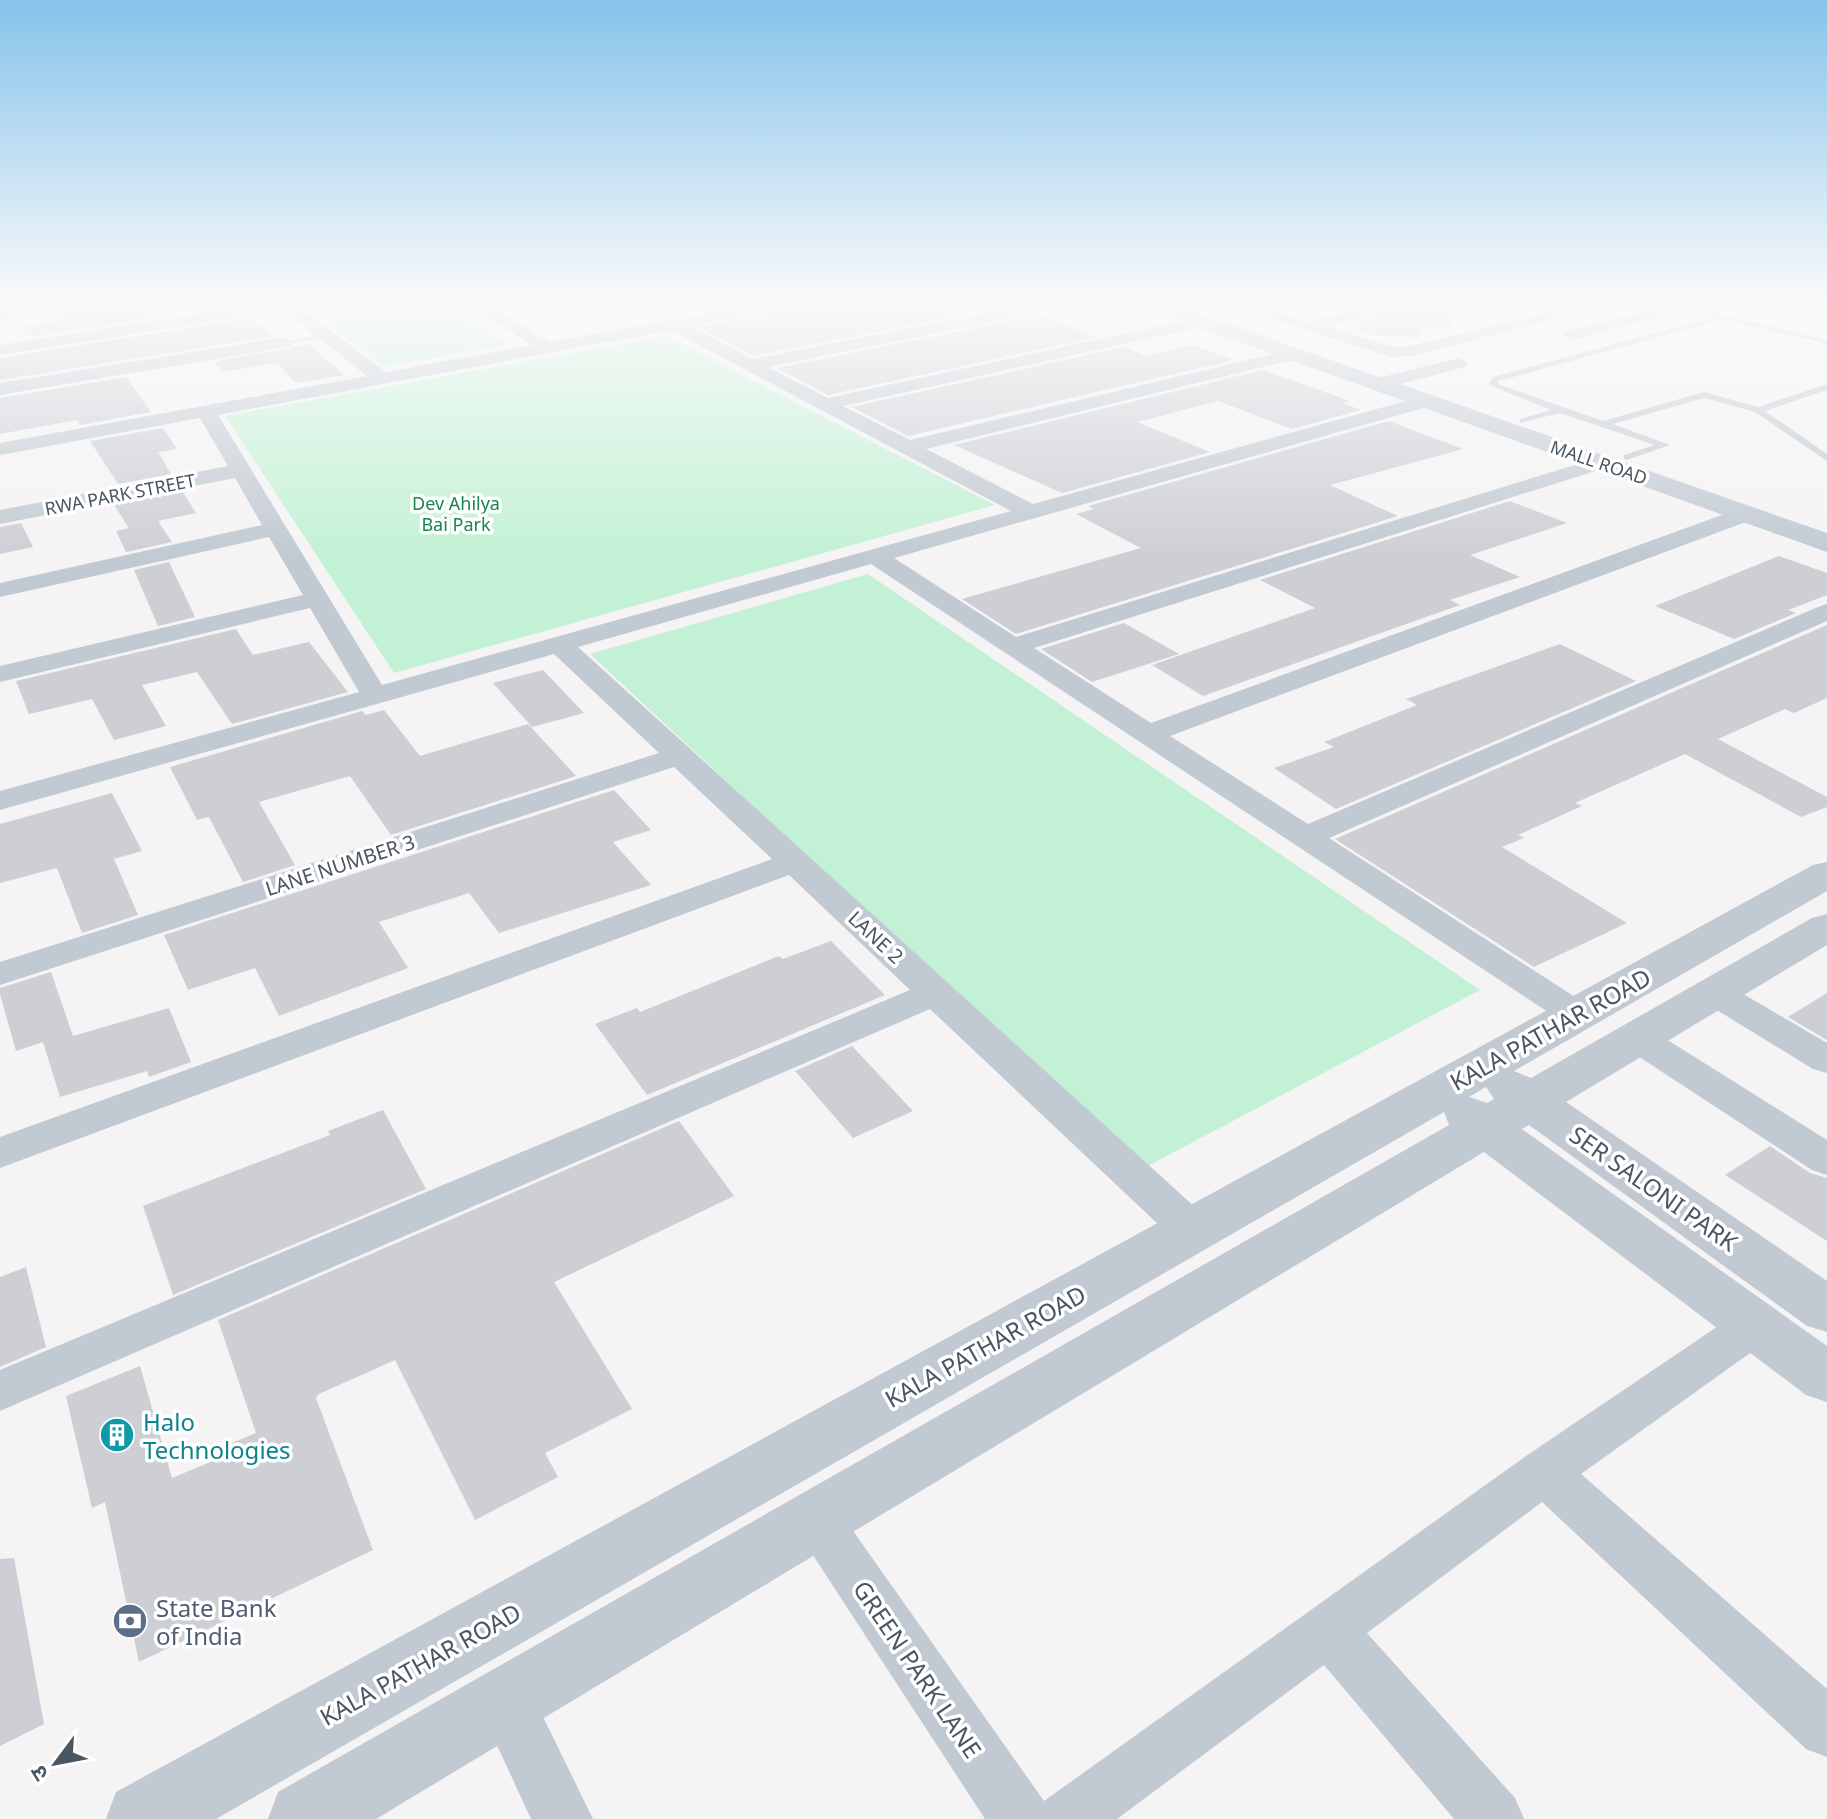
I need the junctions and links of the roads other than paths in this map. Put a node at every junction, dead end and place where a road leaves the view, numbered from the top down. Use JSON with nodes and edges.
{"nodes":[{"id":1,"x":335,"y":387,"type":"edge"},
{"id":2,"x":792,"y":387,"type":"edge"},
{"id":3,"x":903,"y":387,"type":"edge"},
{"id":4,"x":1157,"y":387,"type":"edge"},
{"id":5,"x":1398,"y":387,"type":"edge"},
{"id":6,"x":1410,"y":387,"type":"edge"},
{"id":7,"x":1498,"y":387,"type":"edge"},
{"id":8,"x":1827,"y":387,"type":"edge"},
{"id":9,"x":1427,"y":401,"type":"junction"},
{"id":10,"x":825,"y":404,"type":"junction"},
{"id":11,"x":1560,"y":410,"type":"junction"},
{"id":12,"x":1758,"y":410,"type":"junction"},
{"id":13,"x":206,"y":411,"type":"junction"},
{"id":14,"x":1523,"y":421,"type":"junction"},
{"id":15,"x":1603,"y":424,"type":"junction"},
{"id":16,"x":907,"y":447,"type":"junction"},
{"id":17,"x":0,"y":449,"type":"edge"},
{"id":18,"x":1627,"y":457,"type":"junction"},
{"id":19,"x":1827,"y":458,"type":"edge"},
{"id":20,"x":1601,"y":463,"type":"junction"},
{"id":21,"x":241,"y":470,"type":"junction"},
{"id":22,"x":1031,"y":512,"type":"junction"},
{"id":23,"x":1746,"y":514,"type":"junction"},
{"id":24,"x":0,"y":517,"type":"edge"},
{"id":25,"x":1827,"y":526,"type":"edge"},
{"id":26,"x":276,"y":529,"type":"junction"},
{"id":27,"x":1827,"y":543,"type":"edge"},
{"id":28,"x":875,"y":556,"type":"junction"},
{"id":29,"x":0,"y":590,"type":"edge"},
{"id":30,"x":318,"y":599,"type":"junction"},
{"id":31,"x":1827,"y":612,"type":"edge"},
{"id":32,"x":560,"y":645,"type":"junction"},
{"id":33,"x":1013,"y":646,"type":"junction"},
{"id":34,"x":0,"y":674,"type":"edge"},
{"id":35,"x":375,"y":696,"type":"junction"},
{"id":36,"x":1148,"y":734,"type":"junction"},
{"id":37,"x":680,"y":756,"type":"junction"},
{"id":38,"x":0,"y":801,"type":"edge"},
{"id":39,"x":1305,"y":837,"type":"junction"},
{"id":40,"x":795,"y":862,"type":"junction"},
{"id":41,"x":1827,"y":874,"type":"edge"},
{"id":42,"x":1827,"y":927,"type":"edge"},
{"id":43,"x":0,"y":974,"type":"edge"},
{"id":44,"x":936,"y":993,"type":"junction"},
{"id":45,"x":1715,"y":993,"type":"junction"},
{"id":46,"x":1576,"y":1014,"type":"junction"},
{"id":47,"x":1637,"y":1038,"type":"junction"},
{"id":48,"x":1827,"y":1060,"type":"edge"},
{"id":49,"x":1459,"y":1080,"type":"junction"},
{"id":50,"x":1508,"y":1114,"type":"junction"},
{"id":51,"x":0,"y":1153,"type":"edge"},
{"id":52,"x":1827,"y":1160,"type":"edge"},
{"id":53,"x":1192,"y":1230,"type":"junction"},
{"id":54,"x":1827,"y":1310,"type":"edge"},
{"id":55,"x":1755,"y":1325,"type":"junction"},
{"id":56,"x":1827,"y":1378,"type":"edge"},
{"id":57,"x":0,"y":1391,"type":"edge"},
{"id":58,"x":1544,"y":1472,"type":"junction"},
{"id":59,"x":816,"y":1520,"type":"junction"},
{"id":60,"x":1328,"y":1629,"type":"junction"},
{"id":61,"x":506,"y":1702,"type":"junction"},
{"id":62,"x":1827,"y":1728,"type":"edge"},
{"id":63,"x":143,"y":1819,"type":"edge"},
{"id":64,"x":305,"y":1819,"type":"edge"},
{"id":65,"x":563,"y":1819,"type":"edge"},
{"id":66,"x":1021,"y":1819,"type":"edge"},
{"id":67,"x":1067,"y":1819,"type":"edge"},
{"id":68,"x":1494,"y":1819,"type":"edge"}],
"edges":[{"from":1,"to":13,"type":"street"},
{"from":2,"to":10,"type":"street"},
{"from":3,"to":10,"type":"street"},
{"from":4,"to":16,"type":"street"},
{"from":5,"to":9,"type":"street","name":"MALL ROAD"},
{"from":6,"to":14,"type":"street","name":"MALL ROAD"},
{"from":7,"to":11,"type":"lane"},
{"from":8,"to":12,"type":"lane"},
{"from":9,"to":20,"type":"street","name":"MALL ROAD"},
{"from":9,"to":22,"type":"street"},
{"from":10,"to":16,"type":"street"},
{"from":11,"to":14,"type":"lane"},
{"from":11,"to":15,"type":"lane"},
{"from":12,"to":15,"type":"lane"},
{"from":12,"to":19,"type":"lane"},
{"from":13,"to":17,"type":"street"},
{"from":13,"to":21,"type":"street"},
{"from":14,"to":18,"type":"street","name":"MALL ROAD"},
{"from":15,"to":18,"type":"lane"},
{"from":16,"to":22,"type":"street"},
{"from":18,"to":25,"type":"street","name":"MALL ROAD"},
{"from":20,"to":23,"type":"street","name":"MALL ROAD"},
{"from":20,"to":33,"type":"street"},
{"from":21,"to":24,"type":"street","name":"RWA PARK STREET"},
{"from":21,"to":26,"type":"street"},
{"from":22,"to":28,"type":"street"},
{"from":23,"to":27,"type":"street","name":"MALL ROAD"},
{"from":23,"to":36,"type":"street"},
{"from":26,"to":29,"type":"street"},
{"from":26,"to":30,"type":"street"},
{"from":28,"to":32,"type":"street"},
{"from":28,"to":33,"type":"street"},
{"from":30,"to":34,"type":"street"},
{"from":30,"to":35,"type":"street"},
{"from":31,"to":39,"type":"street"},
{"from":32,"to":35,"type":"street"},
{"from":32,"to":37,"type":"street","name":"LANE 2"},
{"from":33,"to":36,"type":"street"},
{"from":35,"to":38,"type":"street"},
{"from":36,"to":39,"type":"street"},
{"from":37,"to":40,"type":"street","name":"LANE 2"},
{"from":37,"to":43,"type":"street","name":"LANE NUMBER 3"},
{"from":39,"to":46,"type":"street"},
{"from":40,"to":44,"type":"street","name":"LANE 2"},
{"from":40,"to":51,"type":"street"},
{"from":41,"to":46,"type":"street","name":"KALA PATHAR ROAD"},
{"from":42,"to":45,"type":"street"},
{"from":44,"to":53,"type":"street","name":"LANE 2"},
{"from":44,"to":57,"type":"street"},
{"from":45,"to":47,"type":"street"},
{"from":45,"to":48,"type":"street"},
{"from":46,"to":49,"type":"street","name":"KALA PATHAR ROAD"},
{"from":47,"to":50,"type":"street"},
{"from":47,"to":52,"type":"street"},
{"from":49,"to":50,"type":"street"},
{"from":49,"to":53,"type":"street","name":"KALA PATHAR ROAD"},
{"from":50,"to":54,"type":"street","name":"SER SALONI PARK"},
{"from":50,"to":55,"type":"street"},
{"from":50,"to":59,"type":"street"},
{"from":53,"to":63,"type":"street","name":"KALA PATHAR ROAD"},
{"from":55,"to":56,"type":"street"},
{"from":55,"to":58,"type":"street"},
{"from":58,"to":60,"type":"street"},
{"from":58,"to":62,"type":"street"},
{"from":59,"to":61,"type":"street"},
{"from":59,"to":66,"type":"street","name":"GREEN PARK LANE"},
{"from":60,"to":67,"type":"street"},
{"from":60,"to":68,"type":"street"},
{"from":61,"to":64,"type":"street"},
{"from":61,"to":65,"type":"street"}]}
